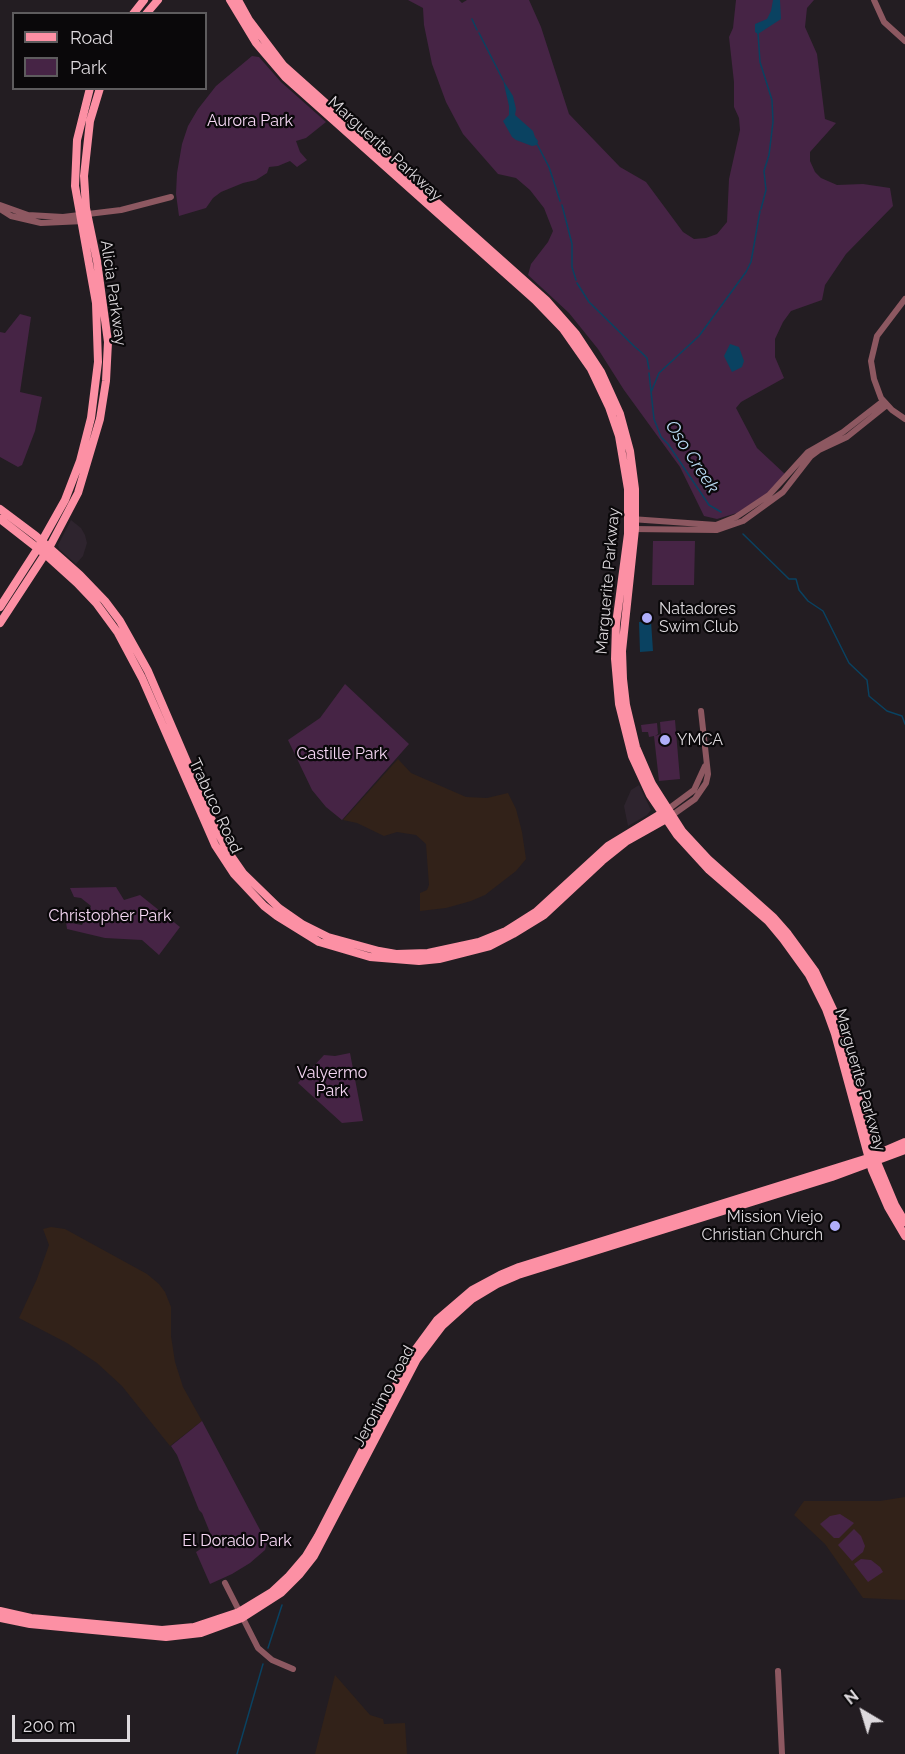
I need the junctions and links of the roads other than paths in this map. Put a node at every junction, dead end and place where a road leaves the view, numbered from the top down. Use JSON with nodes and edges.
{"nodes":[{"id":1,"x":144,"y":0,"type":"edge"},
{"id":2,"x":158,"y":0,"type":"edge"},
{"id":3,"x":230,"y":0,"type":"edge"},
{"id":4,"x":238,"y":0,"type":"edge"},
{"id":5,"x":874,"y":0,"type":"edge"},
{"id":6,"x":135,"y":12,"type":"edge"},
{"id":7,"x":148,"y":12,"type":"edge"},
{"id":8,"x":905,"y":41,"type":"edge"},
{"id":9,"x":90,"y":90,"type":"edge"},
{"id":10,"x":99,"y":90,"type":"edge"},
{"id":11,"x":171,"y":196,"type":"dead end"},
{"id":12,"x":0,"y":207,"type":"edge"},
{"id":13,"x":84,"y":217,"type":"junction"},
{"id":14,"x":905,"y":299,"type":"edge"},
{"id":15,"x":885,"y":403,"type":"junction"},
{"id":16,"x":905,"y":419,"type":"edge"},
{"id":17,"x":793,"y":473,"type":"junction"},
{"id":18,"x":0,"y":509,"type":"edge"},
{"id":19,"x":0,"y":519,"type":"edge"},
{"id":20,"x":632,"y":519,"type":"junction"},
{"id":21,"x":632,"y":529,"type":"junction"},
{"id":22,"x":43,"y":548,"type":"junction"},
{"id":23,"x":0,"y":607,"type":"edge"},
{"id":24,"x":0,"y":623,"type":"edge"},
{"id":25,"x":701,"y":711,"type":"dead end"},
{"id":26,"x":666,"y":814,"type":"junction"},
{"id":27,"x":905,"y":1142,"type":"edge"},
{"id":28,"x":905,"y":1150,"type":"edge"},
{"id":29,"x":872,"y":1160,"type":"junction"},
{"id":30,"x":905,"y":1222,"type":"edge"},
{"id":31,"x":905,"y":1236,"type":"edge"},
{"id":32,"x":225,"y":1583,"type":"dead end"},
{"id":33,"x":0,"y":1611,"type":"edge"},
{"id":34,"x":241,"y":1615,"type":"junction"},
{"id":35,"x":0,"y":1618,"type":"edge"},
{"id":36,"x":293,"y":1669,"type":"dead end"},
{"id":37,"x":778,"y":1671,"type":"dead end"},
{"id":38,"x":782,"y":1754,"type":"edge"}],
"edges":[{"from":1,"to":6,"type":"main road"},
{"from":2,"to":7,"type":"main road"},
{"from":3,"to":20,"type":"main road","name":"Marguerite Parkway"},
{"from":4,"to":20,"type":"main road","name":"Marguerite Parkway"},
{"from":5,"to":8,"type":"street"},
{"from":9,"to":13,"type":"main road","name":"Alicia Parkway"},
{"from":10,"to":13,"type":"main road","name":"Alicia Parkway"},
{"from":11,"to":13,"type":"street"},
{"from":12,"to":13,"type":"street"},
{"from":13,"to":22,"type":"main road","name":"Alicia Parkway"},
{"from":14,"to":15,"type":"street"},
{"from":15,"to":16,"type":"street"},
{"from":15,"to":17,"type":"street"},
{"from":17,"to":20,"type":"street"},
{"from":17,"to":21,"type":"street"},
{"from":18,"to":22,"type":"main road","name":"Trabuco Road"},
{"from":19,"to":22,"type":"main road","name":"Trabuco Road"},
{"from":20,"to":21,"type":"main road","name":"Marguerite Parkway"},
{"from":21,"to":26,"type":"main road","name":"Marguerite Parkway"},
{"from":22,"to":23,"type":"main road","name":"Alicia Parkway"},
{"from":22,"to":24,"type":"main road","name":"Alicia Parkway"},
{"from":22,"to":26,"type":"main road","name":"Trabuco Road"},
{"from":25,"to":26,"type":"street"},
{"from":26,"to":29,"type":"main road","name":"Marguerite Parkway"},
{"from":27,"to":29,"type":"main road","name":"Jeronimo Road"},
{"from":28,"to":29,"type":"main road","name":"Jeronimo Road"},
{"from":29,"to":30,"type":"main road","name":"Marguerite Parkway"},
{"from":29,"to":31,"type":"main road","name":"Marguerite Parkway"},
{"from":29,"to":34,"type":"main road","name":"Jeronimo Road"},
{"from":32,"to":34,"type":"street"},
{"from":33,"to":34,"type":"main road","name":"Jeronimo Road"},
{"from":34,"to":35,"type":"main road","name":"Jeronimo Road"},
{"from":34,"to":36,"type":"street"},
{"from":37,"to":38,"type":"street"}]}
